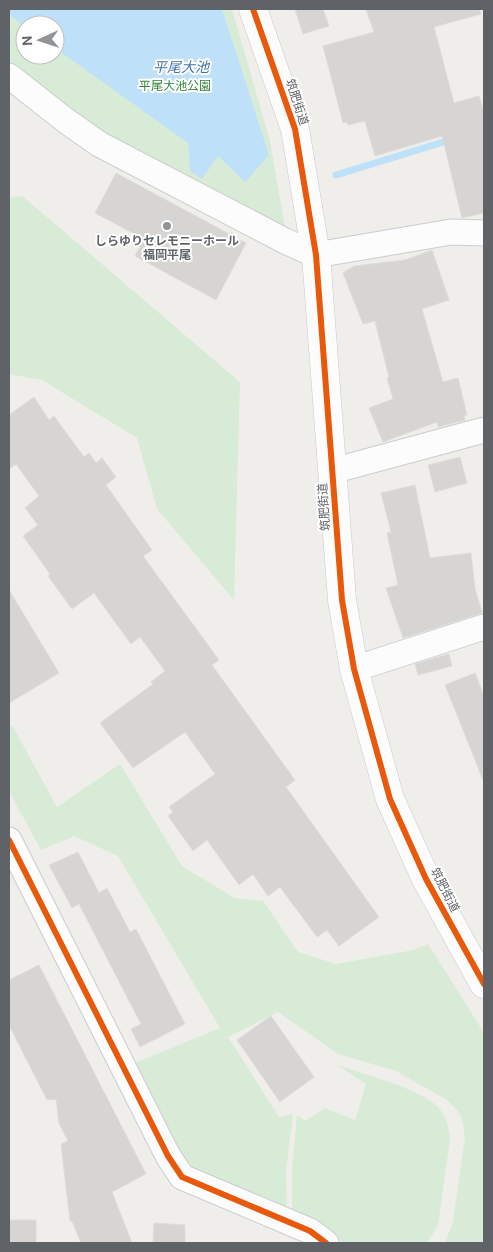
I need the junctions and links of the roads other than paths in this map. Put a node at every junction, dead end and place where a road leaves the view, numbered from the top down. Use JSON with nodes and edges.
{"nodes":[{"id":1,"x":253,"y":9,"type":"edge"},
{"id":2,"x":9,"y":76,"type":"edge"},
{"id":3,"x":484,"y":233,"type":"edge"},
{"id":4,"x":316,"y":255,"type":"junction"},
{"id":5,"x":484,"y":430,"type":"edge"},
{"id":6,"x":332,"y":471,"type":"junction"},
{"id":7,"x":484,"y":627,"type":"edge"},
{"id":8,"x":354,"y":669,"type":"junction"},
{"id":9,"x":9,"y":840,"type":"edge"},
{"id":10,"x":476,"y":956,"type":"edge"},
{"id":11,"x":484,"y":984,"type":"edge"},
{"id":12,"x":326,"y":1243,"type":"edge"}],
"edges":[{"from":1,"to":4,"type":"street","name":"筑肥街道"},
{"from":2,"to":4,"type":"street"},
{"from":3,"to":4,"type":"street"},
{"from":4,"to":6,"type":"street","name":"筑肥街道"},
{"from":5,"to":6,"type":"street"},
{"from":6,"to":8,"type":"street","name":"筑肥街道"},
{"from":7,"to":8,"type":"street"},
{"from":8,"to":10,"type":"street","name":"筑肥街道"},
{"from":9,"to":12,"type":"street"},
{"from":10,"to":11,"type":"street","name":"筑肥街道"}]}
